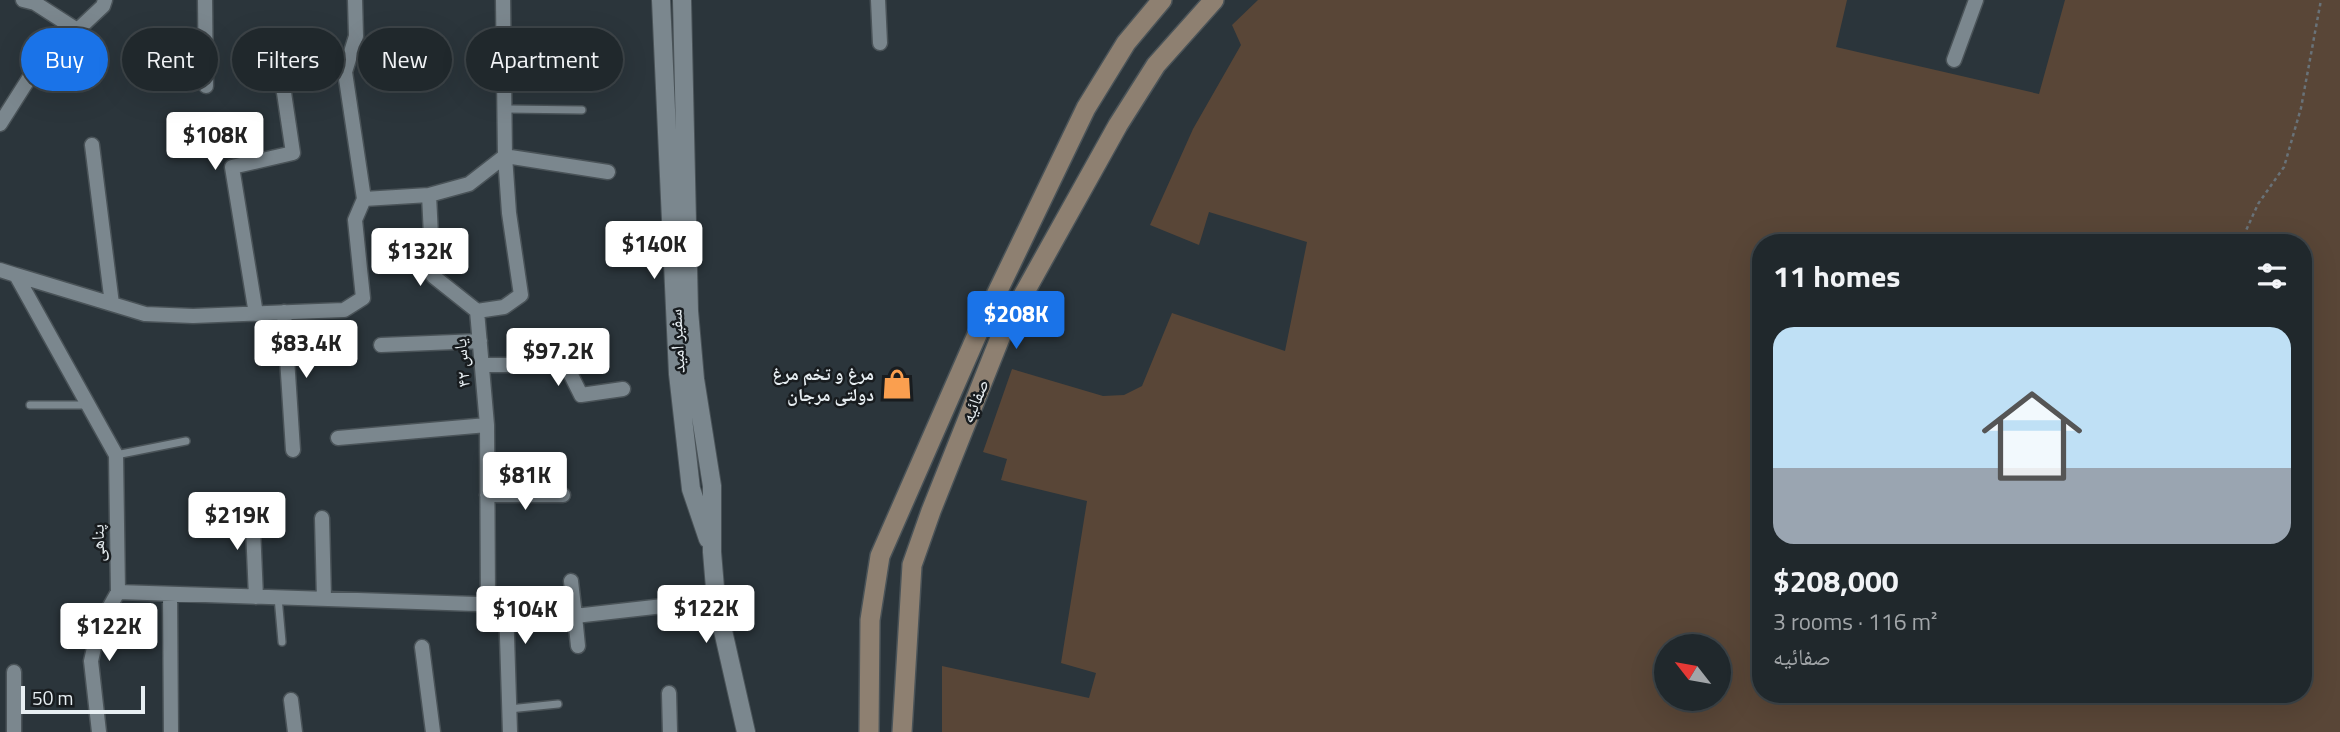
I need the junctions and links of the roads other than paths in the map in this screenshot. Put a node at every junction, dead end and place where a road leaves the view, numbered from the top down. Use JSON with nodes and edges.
{"nodes":[{"id":1,"x":23,"y":0,"type":"edge"},
{"id":2,"x":105,"y":0,"type":"edge"},
{"id":3,"x":205,"y":0,"type":"edge"},
{"id":4,"x":355,"y":0,"type":"edge"},
{"id":5,"x":503,"y":0,"type":"edge"},
{"id":6,"x":661,"y":0,"type":"edge"},
{"id":7,"x":682,"y":0,"type":"edge"},
{"id":8,"x":878,"y":0,"type":"edge"},
{"id":9,"x":1162,"y":0,"type":"edge"},
{"id":10,"x":1214,"y":0,"type":"edge"},
{"id":11,"x":1976,"y":0,"type":"edge"},
{"id":12,"x":74,"y":28,"type":"edge"},
{"id":13,"x":79,"y":28,"type":"edge"},
{"id":14,"x":205,"y":28,"type":"edge"},
{"id":15,"x":880,"y":43,"type":"dead end"},
{"id":16,"x":1954,"y":60,"type":"dead end"},
{"id":17,"x":21,"y":91,"type":"edge"},
{"id":18,"x":284,"y":91,"type":"edge"},
{"id":19,"x":504,"y":109,"type":"junction"},
{"id":20,"x":582,"y":110,"type":"dead end"},
{"id":21,"x":0,"y":124,"type":"edge"},
{"id":22,"x":92,"y":145,"type":"dead end"},
{"id":23,"x":505,"y":156,"type":"junction"},
{"id":24,"x":608,"y":172,"type":"dead end"},
{"id":25,"x":429,"y":195,"type":"junction"},
{"id":26,"x":364,"y":199,"type":"junction"},
{"id":27,"x":0,"y":270,"type":"edge"},
{"id":28,"x":16,"y":275,"type":"junction"},
{"id":29,"x":112,"y":304,"type":"junction"},
{"id":30,"x":477,"y":311,"type":"junction"},
{"id":31,"x":284,"y":312,"type":"junction"},
{"id":32,"x":256,"y":314,"type":"junction"},
{"id":33,"x":480,"y":341,"type":"junction"},
{"id":34,"x":381,"y":345,"type":"dead end"},
{"id":35,"x":482,"y":365,"type":"junction"},
{"id":36,"x":623,"y":389,"type":"dead end"},
{"id":37,"x":30,"y":405,"type":"dead end"},
{"id":38,"x":89,"y":405,"type":"junction"},
{"id":39,"x":487,"y":425,"type":"junction"},
{"id":40,"x":338,"y":438,"type":"dead end"},
{"id":41,"x":186,"y":441,"type":"dead end"},
{"id":42,"x":293,"y":450,"type":"dead end"},
{"id":43,"x":116,"y":455,"type":"junction"},
{"id":44,"x":487,"y":495,"type":"junction"},
{"id":45,"x":563,"y":495,"type":"dead end"},
{"id":46,"x":252,"y":505,"type":"dead end"},
{"id":47,"x":322,"y":518,"type":"dead end"},
{"id":48,"x":712,"y":552,"type":"junction"},
{"id":49,"x":571,"y":581,"type":"dead end"},
{"id":50,"x":118,"y":592,"type":"junction"},
{"id":51,"x":170,"y":594,"type":"junction"},
{"id":52,"x":256,"y":597,"type":"junction"},
{"id":53,"x":278,"y":597,"type":"junction"},
{"id":54,"x":324,"y":599,"type":"junction"},
{"id":55,"x":716,"y":600,"type":"junction"},
{"id":56,"x":488,"y":604,"type":"junction"},
{"id":57,"x":575,"y":616,"type":"junction"},
{"id":58,"x":282,"y":642,"type":"dead end"},
{"id":59,"x":578,"y":646,"type":"dead end"},
{"id":60,"x":422,"y":647,"type":"dead end"},
{"id":61,"x":14,"y":672,"type":"dead end"},
{"id":62,"x":669,"y":693,"type":"dead end"},
{"id":63,"x":291,"y":700,"type":"dead end"},
{"id":64,"x":558,"y":704,"type":"dead end"},
{"id":65,"x":509,"y":709,"type":"junction"},
{"id":66,"x":14,"y":732,"type":"edge"},
{"id":67,"x":99,"y":732,"type":"edge"},
{"id":68,"x":171,"y":732,"type":"edge"},
{"id":69,"x":295,"y":732,"type":"edge"},
{"id":70,"x":433,"y":732,"type":"edge"},
{"id":71,"x":510,"y":732,"type":"edge"},
{"id":72,"x":670,"y":732,"type":"edge"},
{"id":73,"x":746,"y":732,"type":"edge"},
{"id":74,"x":869,"y":732,"type":"edge"},
{"id":75,"x":902,"y":732,"type":"edge"}],
"edges":[{"from":1,"to":12,"type":"street"},
{"from":2,"to":13,"type":"street"},
{"from":3,"to":14,"type":"street"},
{"from":4,"to":26,"type":"street"},
{"from":5,"to":19,"type":"street"},
{"from":6,"to":48,"type":"street","name":"سفیر امید"},
{"from":7,"to":48,"type":"street","name":"سفیر امید"},
{"from":8,"to":15,"type":"street"},
{"from":9,"to":74,"type":"main road","name":"صفائیه"},
{"from":10,"to":75,"type":"main road","name":"صفائیه"},
{"from":11,"to":16,"type":"street"},
{"from":17,"to":21,"type":"street"},
{"from":18,"to":32,"type":"street"},
{"from":19,"to":20,"type":"lane"},
{"from":19,"to":23,"type":"street"},
{"from":22,"to":29,"type":"street"},
{"from":23,"to":24,"type":"street"},
{"from":23,"to":25,"type":"street"},
{"from":23,"to":30,"type":"street"},
{"from":25,"to":26,"type":"street"},
{"from":25,"to":30,"type":"street"},
{"from":26,"to":31,"type":"street"},
{"from":27,"to":28,"type":"street"},
{"from":28,"to":29,"type":"street"},
{"from":28,"to":38,"type":"street","name":"پناهی"},
{"from":29,"to":32,"type":"street"},
{"from":30,"to":33,"type":"street","name":"یاس ۴۲"},
{"from":31,"to":32,"type":"street"},
{"from":31,"to":42,"type":"street"},
{"from":33,"to":34,"type":"street"},
{"from":33,"to":35,"type":"street","name":"یاس ۴۲"},
{"from":35,"to":36,"type":"street"},
{"from":35,"to":39,"type":"street","name":"یاس ۴۲"},
{"from":37,"to":38,"type":"lane"},
{"from":38,"to":43,"type":"street","name":"پناهی"},
{"from":39,"to":40,"type":"street"},
{"from":39,"to":44,"type":"street","name":"یاس ۴۲"},
{"from":41,"to":43,"type":"lane"},
{"from":43,"to":50,"type":"street","name":"پناهی"},
{"from":44,"to":45,"type":"street"},
{"from":44,"to":56,"type":"street","name":"یاس ۴۲"},
{"from":46,"to":52,"type":"street"},
{"from":47,"to":54,"type":"street"},
{"from":48,"to":55,"type":"street","name":"سفیر امید"},
{"from":49,"to":57,"type":"street"},
{"from":50,"to":51,"type":"street"},
{"from":50,"to":67,"type":"street"},
{"from":51,"to":52,"type":"street"},
{"from":51,"to":68,"type":"street"},
{"from":52,"to":53,"type":"street"},
{"from":53,"to":54,"type":"street"},
{"from":53,"to":58,"type":"lane"},
{"from":54,"to":56,"type":"street"},
{"from":55,"to":57,"type":"street"},
{"from":55,"to":73,"type":"street","name":"سفیر امید"},
{"from":56,"to":65,"type":"street"},
{"from":57,"to":59,"type":"street"},
{"from":60,"to":70,"type":"street"},
{"from":61,"to":66,"type":"street"},
{"from":62,"to":72,"type":"street"},
{"from":63,"to":69,"type":"street"},
{"from":64,"to":65,"type":"lane"},
{"from":65,"to":71,"type":"street"}]}
